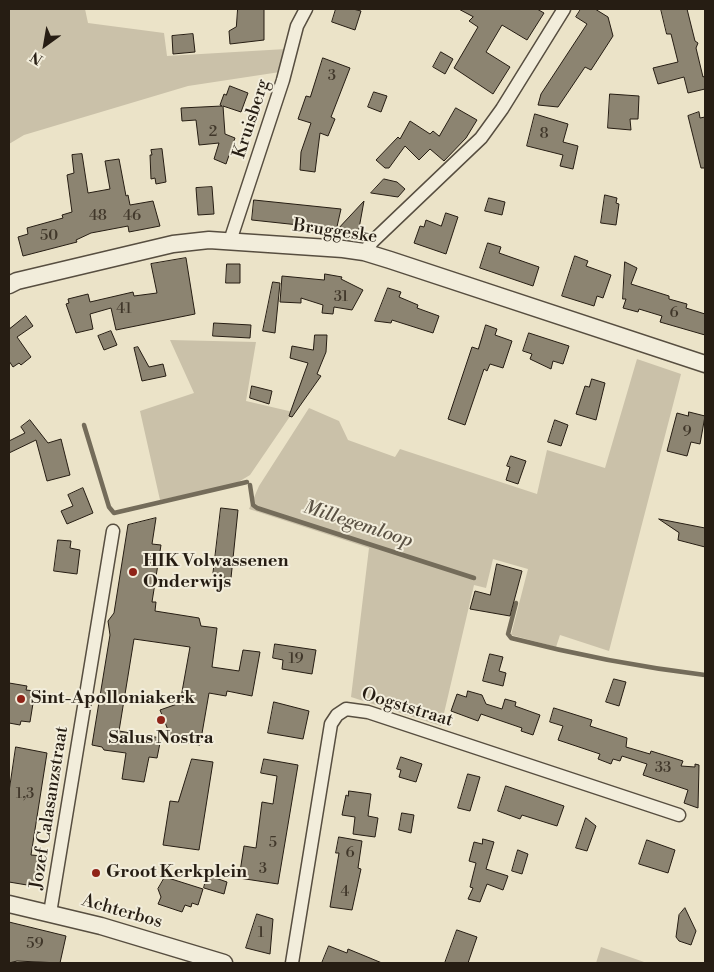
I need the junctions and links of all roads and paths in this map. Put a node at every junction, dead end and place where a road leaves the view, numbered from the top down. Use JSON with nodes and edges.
{"nodes":[{"id":1,"x":306,"y":9,"type":"edge"},
{"id":2,"x":564,"y":9,"type":"edge"},
{"id":3,"x":230,"y":241,"type":"junction"},
{"id":4,"x":364,"y":252,"type":"junction"},
{"id":5,"x":9,"y":285,"type":"edge"},
{"id":6,"x":705,"y":364,"type":"edge"},
{"id":7,"x":113,"y":531,"type":"dead end"},
{"id":8,"x":679,"y":815,"type":"dead end"},
{"id":9,"x":9,"y":904,"type":"edge"},
{"id":10,"x":50,"y":913,"type":"junction"},
{"id":11,"x":214,"y":962,"type":"edge"},
{"id":12,"x":292,"y":963,"type":"edge"}],
"edges":[{"from":1,"to":3,"type":"street","name":"Kruisberg"},
{"from":2,"to":4,"type":"street"},
{"from":3,"to":4,"type":"street","name":"Bruggeske"},
{"from":3,"to":5,"type":"street","name":"Bruggeske"},
{"from":4,"to":6,"type":"street","name":"Bruggeske"},
{"from":7,"to":10,"type":"street","name":"Jozef Calasanzstraat"},
{"from":8,"to":12,"type":"street","name":"Oogststraat"},
{"from":9,"to":10,"type":"street","name":"Achterbos"},
{"from":10,"to":11,"type":"street","name":"Achterbos"}]}
